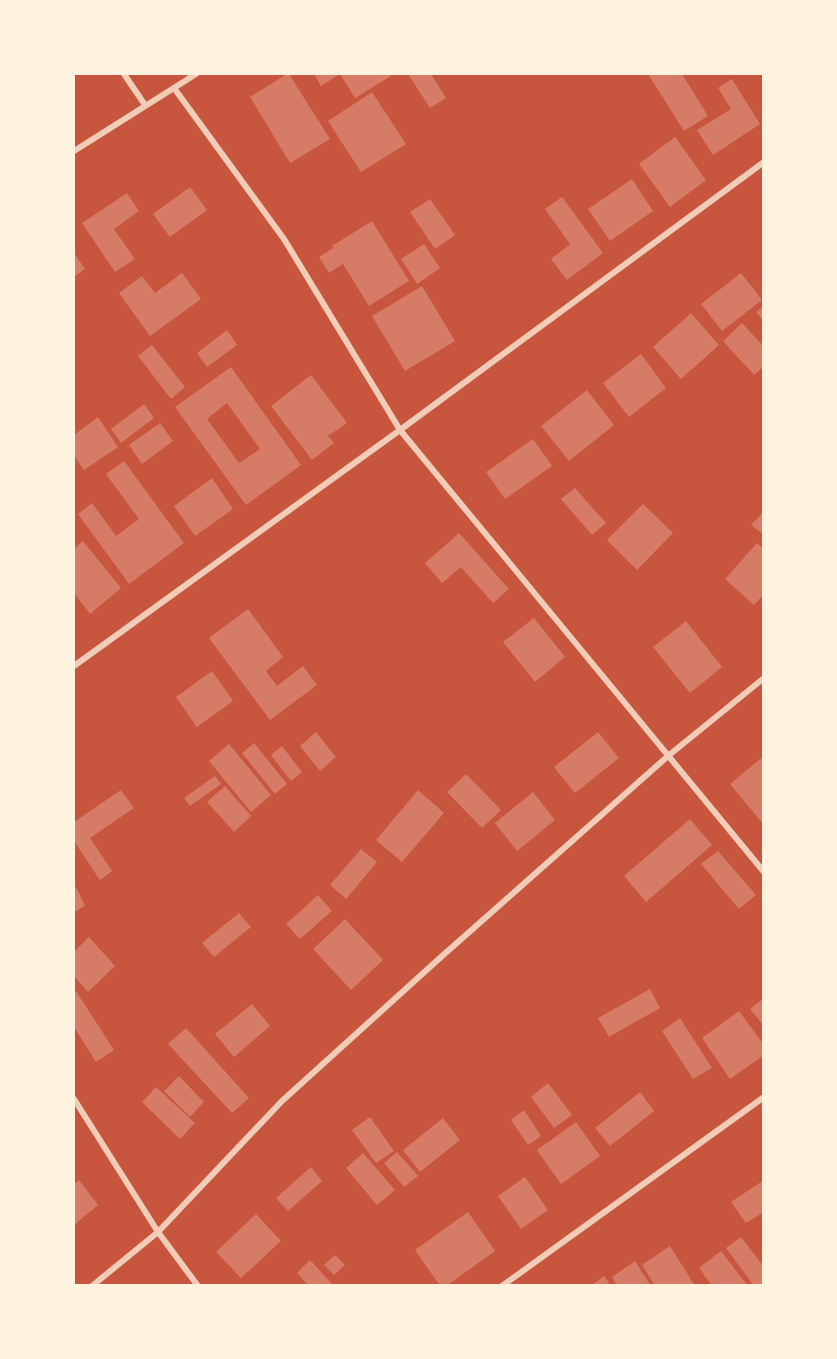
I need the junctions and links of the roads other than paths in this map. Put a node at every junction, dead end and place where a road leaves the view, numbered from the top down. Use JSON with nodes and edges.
{"nodes":[{"id":1,"x":124,"y":74,"type":"edge"},
{"id":2,"x":196,"y":74,"type":"edge"},
{"id":3,"x":174,"y":88,"type":"junction"},
{"id":4,"x":145,"y":105,"type":"junction"},
{"id":5,"x":74,"y":151,"type":"edge"},
{"id":6,"x":764,"y":162,"type":"edge"},
{"id":7,"x":400,"y":429,"type":"junction"},
{"id":8,"x":74,"y":666,"type":"edge"},
{"id":9,"x":764,"y":678,"type":"edge"},
{"id":10,"x":668,"y":756,"type":"junction"},
{"id":11,"x":764,"y":872,"type":"edge"},
{"id":12,"x":764,"y":1096,"type":"edge"},
{"id":13,"x":74,"y":1099,"type":"edge"},
{"id":14,"x":158,"y":1232,"type":"junction"},
{"id":15,"x":92,"y":1286,"type":"edge"},
{"id":16,"x":198,"y":1286,"type":"edge"},
{"id":17,"x":502,"y":1286,"type":"edge"}],
"edges":[{"from":1,"to":4,"type":"street"},
{"from":2,"to":3,"type":"street"},
{"from":3,"to":4,"type":"street"},
{"from":3,"to":7,"type":"street"},
{"from":4,"to":5,"type":"street"},
{"from":6,"to":7,"type":"street"},
{"from":7,"to":8,"type":"street"},
{"from":7,"to":10,"type":"street"},
{"from":9,"to":10,"type":"street"},
{"from":10,"to":11,"type":"street"},
{"from":10,"to":14,"type":"street"},
{"from":12,"to":17,"type":"street"},
{"from":13,"to":14,"type":"street"},
{"from":14,"to":15,"type":"street"},
{"from":14,"to":16,"type":"street"}]}
